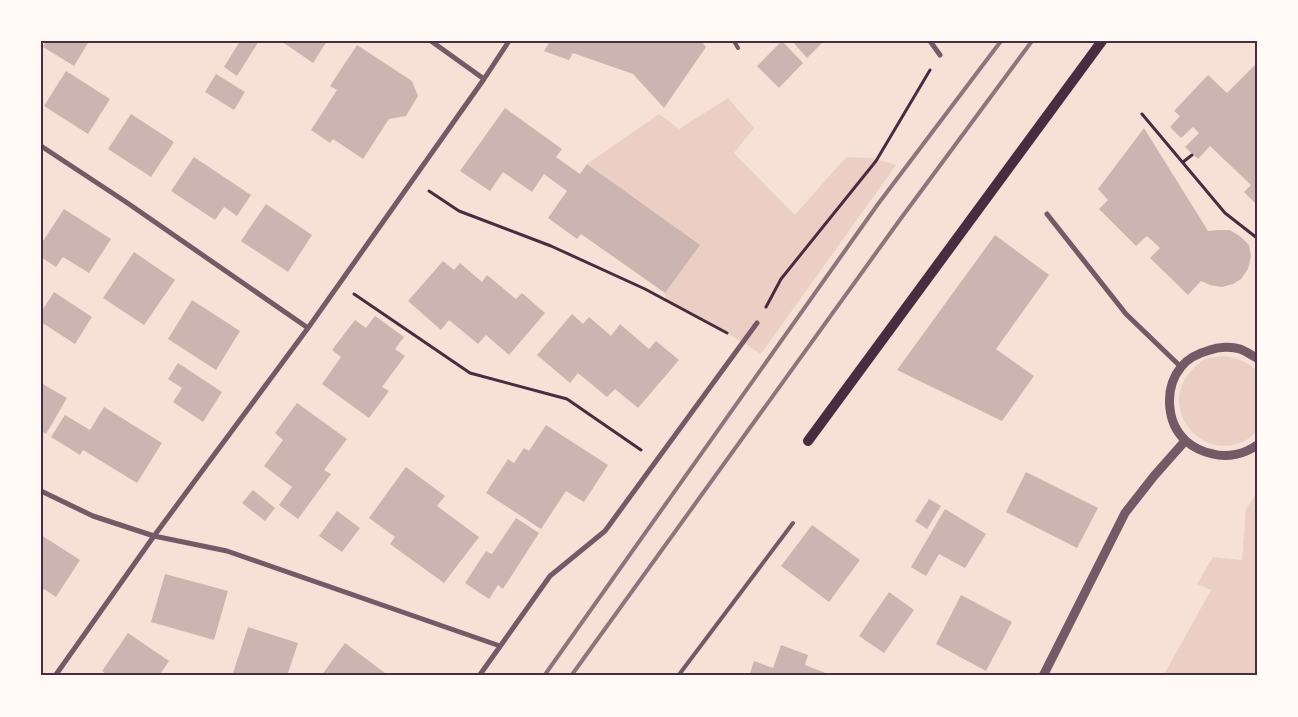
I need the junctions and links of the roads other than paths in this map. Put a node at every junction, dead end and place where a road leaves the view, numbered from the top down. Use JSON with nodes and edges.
{"nodes":[{"id":1,"x":431,"y":41,"type":"edge"},
{"id":2,"x":509,"y":41,"type":"edge"},
{"id":3,"x":734,"y":41,"type":"edge"},
{"id":4,"x":930,"y":41,"type":"edge"},
{"id":5,"x":1102,"y":41,"type":"edge"},
{"id":6,"x":738,"y":48,"type":"dead end"},
{"id":7,"x":940,"y":55,"type":"road end"},
{"id":8,"x":484,"y":79,"type":"junction"},
{"id":9,"x":41,"y":146,"type":"edge"},
{"id":10,"x":1047,"y":214,"type":"dead end"},
{"id":11,"x":758,"y":323,"type":"road end"},
{"id":12,"x":308,"y":328,"type":"junction"},
{"id":13,"x":1257,"y":358,"type":"edge"},
{"id":14,"x":1180,"y":367,"type":"junction"},
{"id":15,"x":808,"y":441,"type":"dead end"},
{"id":16,"x":1185,"y":441,"type":"junction"},
{"id":17,"x":1256,"y":447,"type":"edge"},
{"id":18,"x":41,"y":491,"type":"edge"},
{"id":19,"x":793,"y":523,"type":"dead end"},
{"id":20,"x":154,"y":536,"type":"junction"},
{"id":21,"x":500,"y":646,"type":"junction"},
{"id":22,"x":55,"y":676,"type":"edge"},
{"id":23,"x":478,"y":676,"type":"edge"},
{"id":24,"x":678,"y":676,"type":"edge"},
{"id":25,"x":1043,"y":676,"type":"edge"}],
"edges":[{"from":1,"to":8,"type":"street"},
{"from":2,"to":8,"type":"street"},
{"from":3,"to":6,"type":"lane"},
{"from":4,"to":7,"type":"street"},
{"from":5,"to":15,"type":"main road"},
{"from":8,"to":12,"type":"street"},
{"from":9,"to":12,"type":"street"},
{"from":10,"to":14,"type":"street"},
{"from":11,"to":21,"type":"street"},
{"from":12,"to":20,"type":"street"},
{"from":13,"to":14,"type":"street"},
{"from":14,"to":16,"type":"street"},
{"from":16,"to":17,"type":"street"},
{"from":16,"to":25,"type":"street"},
{"from":18,"to":20,"type":"street"},
{"from":19,"to":24,"type":"lane"},
{"from":20,"to":21,"type":"street"},
{"from":20,"to":22,"type":"street"},
{"from":21,"to":23,"type":"street"}]}
